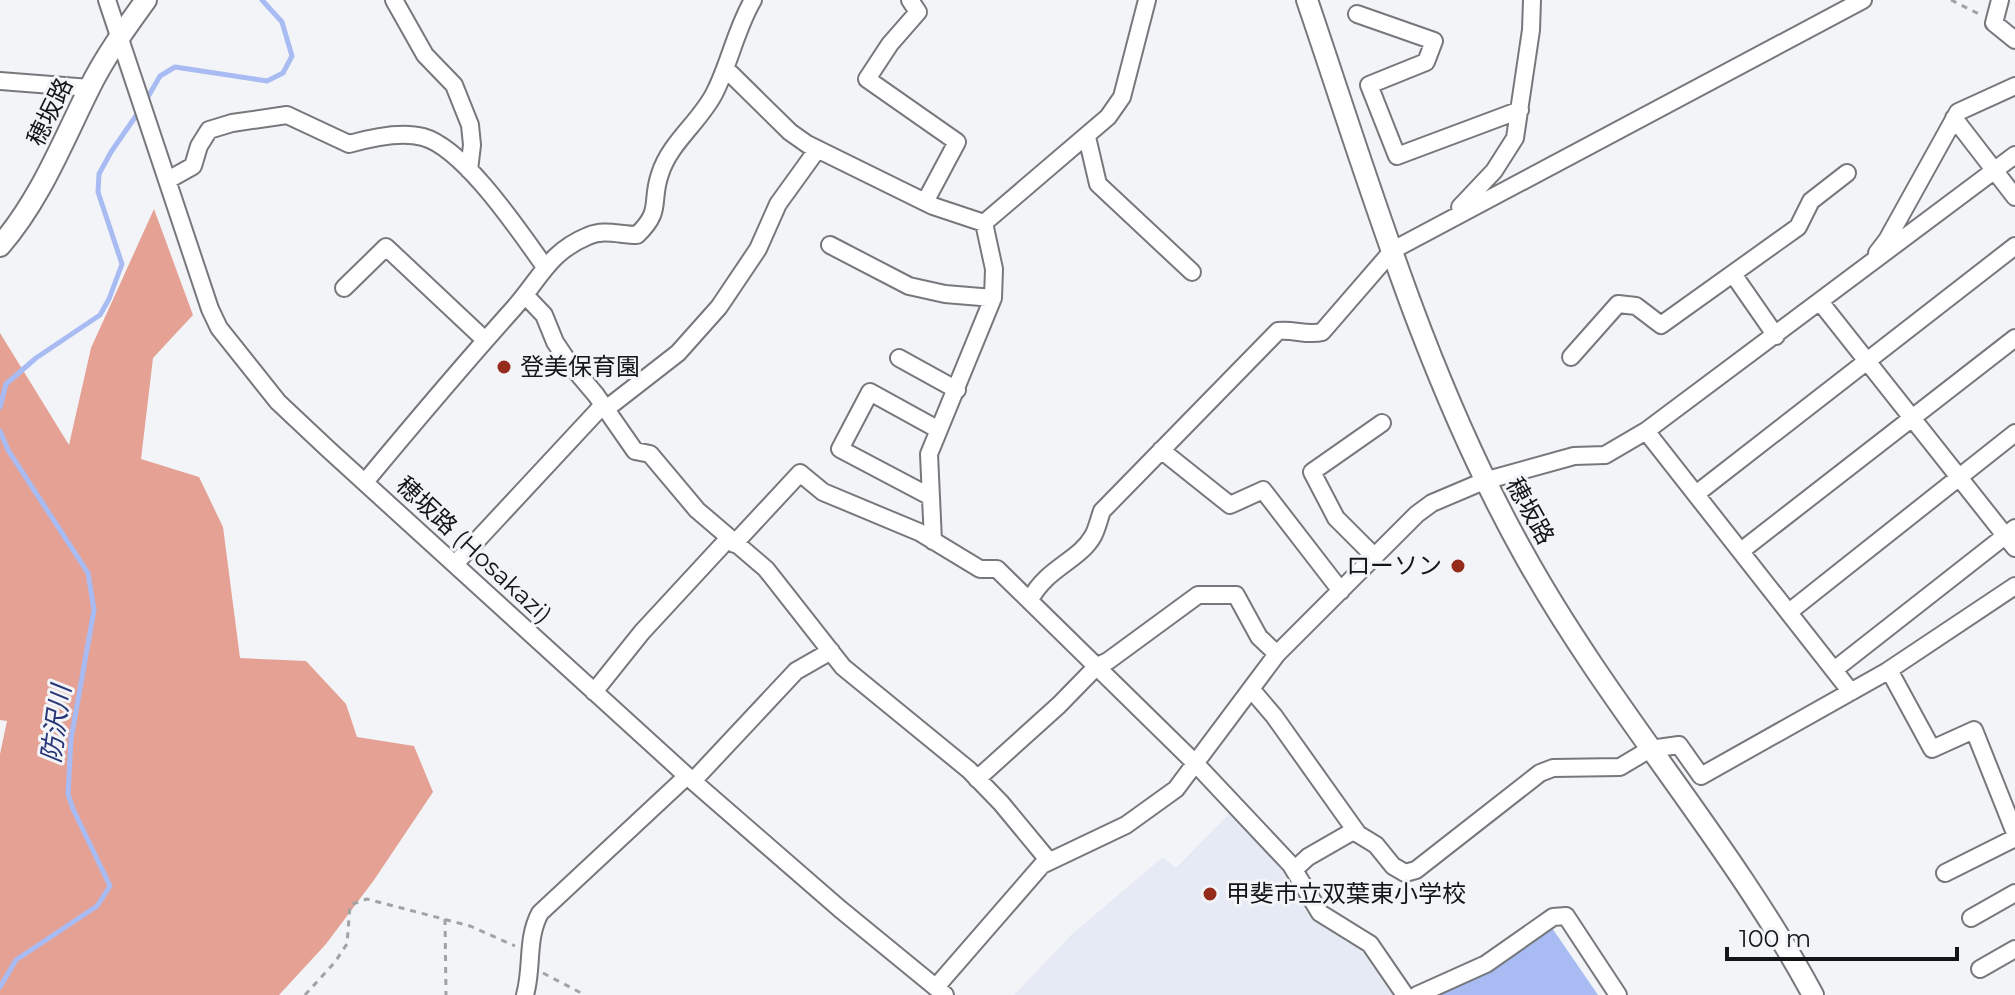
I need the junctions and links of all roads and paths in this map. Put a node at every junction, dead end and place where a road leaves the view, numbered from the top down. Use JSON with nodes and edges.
{"nodes":[{"id":1,"x":107,"y":0,"type":"edge"},
{"id":2,"x":146,"y":0,"type":"edge"},
{"id":3,"x":394,"y":0,"type":"edge"},
{"id":4,"x":753,"y":0,"type":"edge"},
{"id":5,"x":910,"y":0,"type":"edge"},
{"id":6,"x":1147,"y":0,"type":"edge"},
{"id":7,"x":1307,"y":0,"type":"edge"},
{"id":8,"x":1532,"y":0,"type":"edge"},
{"id":9,"x":1863,"y":0,"type":"edge"},
{"id":10,"x":1951,"y":0,"type":"edge"},
{"id":11,"x":2000,"y":0,"type":"edge"},
{"id":12,"x":1357,"y":14,"type":"dead end"},
{"id":13,"x":1994,"y":23,"type":"junction"},
{"id":14,"x":121,"y":35,"type":"junction"},
{"id":15,"x":2015,"y":40,"type":"edge"},
{"id":16,"x":725,"y":68,"type":"junction"},
{"id":17,"x":0,"y":81,"type":"edge"},
{"id":18,"x":2015,"y":86,"type":"edge"},
{"id":19,"x":90,"y":88,"type":"junction"},
{"id":20,"x":1520,"y":110,"type":"junction"},
{"id":21,"x":1954,"y":118,"type":"junction"},
{"id":22,"x":1087,"y":137,"type":"junction"},
{"id":23,"x":817,"y":150,"type":"junction"},
{"id":24,"x":2015,"y":155,"type":"edge"},
{"id":25,"x":469,"y":170,"type":"junction"},
{"id":26,"x":1995,"y":171,"type":"junction"},
{"id":27,"x":1847,"y":173,"type":"dead end"},
{"id":28,"x":168,"y":180,"type":"junction"},
{"id":29,"x":2015,"y":197,"type":"edge"},
{"id":30,"x":925,"y":202,"type":"junction"},
{"id":31,"x":984,"y":223,"type":"junction"},
{"id":32,"x":1434,"y":228,"type":"junction"},
{"id":33,"x":830,"y":245,"type":"dead end"},
{"id":34,"x":0,"y":246,"type":"edge"},
{"id":35,"x":2015,"y":246,"type":"edge"},
{"id":36,"x":1393,"y":250,"type":"junction"},
{"id":37,"x":545,"y":267,"type":"junction"},
{"id":38,"x":1192,"y":272,"type":"dead end"},
{"id":39,"x":1861,"y":273,"type":"junction"},
{"id":40,"x":1733,"y":274,"type":"junction"},
{"id":41,"x":344,"y":288,"type":"dead end"},
{"id":42,"x":525,"y":295,"type":"junction"},
{"id":43,"x":993,"y":298,"type":"junction"},
{"id":44,"x":1821,"y":303,"type":"junction"},
{"id":45,"x":1776,"y":336,"type":"junction"},
{"id":46,"x":2015,"y":338,"type":"edge"},
{"id":47,"x":485,"y":340,"type":"junction"},
{"id":48,"x":1571,"y":357,"type":"dead end"},
{"id":49,"x":899,"y":358,"type":"dead end"},
{"id":50,"x":1866,"y":360,"type":"junction"},
{"id":51,"x":957,"y":390,"type":"junction"},
{"id":52,"x":604,"y":407,"type":"junction"},
{"id":53,"x":1912,"y":418,"type":"junction"},
{"id":54,"x":1382,"y":423,"type":"dead end"},
{"id":55,"x":939,"y":430,"type":"junction"},
{"id":56,"x":1646,"y":431,"type":"junction"},
{"id":57,"x":2015,"y":433,"type":"edge"},
{"id":58,"x":1161,"y":450,"type":"junction"},
{"id":59,"x":1958,"y":477,"type":"junction"},
{"id":60,"x":1484,"y":481,"type":"junction"},
{"id":61,"x":365,"y":482,"type":"junction"},
{"id":62,"x":1696,"y":494,"type":"junction"},
{"id":63,"x":931,"y":497,"type":"junction"},
{"id":64,"x":2012,"y":537,"type":"edge"},
{"id":65,"x":933,"y":541,"type":"junction"},
{"id":66,"x":731,"y":542,"type":"junction"},
{"id":67,"x":1741,"y":551,"type":"junction"},
{"id":68,"x":1375,"y":557,"type":"junction"},
{"id":69,"x":455,"y":564,"type":"junction"},
{"id":70,"x":2015,"y":586,"type":"edge"},
{"id":71,"x":1341,"y":591,"type":"junction"},
{"id":72,"x":1030,"y":600,"type":"junction"},
{"id":73,"x":1789,"y":612,"type":"junction"},
{"id":74,"x":831,"y":651,"type":"junction"},
{"id":75,"x":1277,"y":654,"type":"junction"},
{"id":76,"x":1097,"y":666,"type":"junction"},
{"id":77,"x":1834,"y":670,"type":"junction"},
{"id":78,"x":1889,"y":670,"type":"junction"},
{"id":79,"x":1251,"y":689,"type":"junction"},
{"id":80,"x":594,"y":692,"type":"junction"},
{"id":81,"x":1851,"y":692,"type":"junction"},
{"id":82,"x":1650,"y":749,"type":"junction"},
{"id":83,"x":1196,"y":764,"type":"junction"},
{"id":84,"x":690,"y":778,"type":"junction"},
{"id":85,"x":977,"y":779,"type":"junction"},
{"id":86,"x":1355,"y":830,"type":"junction"},
{"id":87,"x":2015,"y":836,"type":"edge"},
{"id":88,"x":1049,"y":861,"type":"junction"},
{"id":89,"x":1294,"y":870,"type":"junction"},
{"id":90,"x":1945,"y":873,"type":"dead end"},
{"id":91,"x":2015,"y":893,"type":"edge"},
{"id":92,"x":1971,"y":918,"type":"dead end"},
{"id":93,"x":445,"y":919,"type":"junction"},
{"id":94,"x":2015,"y":949,"type":"edge"},
{"id":95,"x":530,"y":958,"type":"junction"},
{"id":96,"x":1980,"y":969,"type":"dead end"},
{"id":97,"x":940,"y":991,"type":"edge"},
{"id":98,"x":305,"y":995,"type":"edge"},
{"id":99,"x":446,"y":995,"type":"edge"},
{"id":100,"x":525,"y":995,"type":"edge"},
{"id":101,"x":585,"y":995,"type":"edge"},
{"id":102,"x":1405,"y":995,"type":"edge"},
{"id":103,"x":1417,"y":995,"type":"edge"},
{"id":104,"x":1618,"y":995,"type":"edge"},
{"id":105,"x":1813,"y":995,"type":"edge"}],
"edges":[{"from":1,"to":14,"type":"street","name":"穂坂路 (Hosakazi)"},
{"from":2,"to":14,"type":"main road","name":"穂坂路"},
{"from":3,"to":25,"type":"street"},
{"from":4,"to":16,"type":"street"},
{"from":5,"to":30,"type":"street"},
{"from":6,"to":22,"type":"street"},
{"from":7,"to":36,"type":"main road","name":"穂坂路"},
{"from":8,"to":20,"type":"street"},
{"from":9,"to":32,"type":"street"},
{"from":10,"to":13,"type":"path"},
{"from":11,"to":13,"type":"street"},
{"from":12,"to":20,"type":"street"},
{"from":13,"to":15,"type":"street"},
{"from":14,"to":19,"type":"main road","name":"穂坂路"},
{"from":14,"to":28,"type":"street","name":"穂坂路 (Hosakazi)"},
{"from":16,"to":23,"type":"street"},
{"from":16,"to":37,"type":"street"},
{"from":17,"to":19,"type":"street"},
{"from":18,"to":21,"type":"street"},
{"from":19,"to":34,"type":"main road","name":"穂坂路"},
{"from":20,"to":32,"type":"street"},
{"from":21,"to":26,"type":"street"},
{"from":21,"to":39,"type":"street"},
{"from":22,"to":31,"type":"street"},
{"from":22,"to":38,"type":"street"},
{"from":23,"to":30,"type":"street"},
{"from":23,"to":52,"type":"street"},
{"from":24,"to":26,"type":"street"},
{"from":25,"to":28,"type":"street"},
{"from":25,"to":37,"type":"street"},
{"from":26,"to":29,"type":"street"},
{"from":26,"to":39,"type":"street"},
{"from":27,"to":40,"type":"street"},
{"from":28,"to":61,"type":"street","name":"穂坂路 (Hosakazi)"},
{"from":30,"to":31,"type":"street"},
{"from":31,"to":43,"type":"street"},
{"from":32,"to":36,"type":"street"},
{"from":33,"to":43,"type":"street"},
{"from":35,"to":50,"type":"street"},
{"from":36,"to":58,"type":"street"},
{"from":36,"to":60,"type":"main road","name":"穂坂路"},
{"from":37,"to":42,"type":"street"},
{"from":39,"to":44,"type":"street"},
{"from":40,"to":45,"type":"street"},
{"from":40,"to":48,"type":"street"},
{"from":41,"to":47,"type":"street"},
{"from":42,"to":47,"type":"street"},
{"from":42,"to":52,"type":"street"},
{"from":43,"to":51,"type":"street"},
{"from":44,"to":45,"type":"street"},
{"from":44,"to":50,"type":"street"},
{"from":45,"to":56,"type":"street"},
{"from":46,"to":53,"type":"street"},
{"from":47,"to":61,"type":"street"},
{"from":49,"to":51,"type":"street"},
{"from":50,"to":53,"type":"street"},
{"from":50,"to":62,"type":"street"},
{"from":51,"to":55,"type":"street"},
{"from":52,"to":66,"type":"street"},
{"from":52,"to":69,"type":"street"},
{"from":53,"to":59,"type":"street"},
{"from":53,"to":67,"type":"street"},
{"from":54,"to":68,"type":"street"},
{"from":55,"to":63,"type":"street"},
{"from":55,"to":63,"type":"street"},
{"from":56,"to":60,"type":"street"},
{"from":56,"to":62,"type":"street"},
{"from":57,"to":59,"type":"street"},
{"from":58,"to":71,"type":"street"},
{"from":58,"to":72,"type":"street"},
{"from":59,"to":64,"type":"street"},
{"from":59,"to":73,"type":"street"},
{"from":60,"to":68,"type":"street"},
{"from":60,"to":82,"type":"main road","name":"穂坂路"},
{"from":61,"to":69,"type":"street","name":"穂坂路 (Hosakazi)"},
{"from":62,"to":67,"type":"street"},
{"from":63,"to":65,"type":"street"},
{"from":64,"to":77,"type":"street"},
{"from":65,"to":66,"type":"street"},
{"from":65,"to":72,"type":"street"},
{"from":66,"to":74,"type":"street"},
{"from":66,"to":80,"type":"street"},
{"from":67,"to":73,"type":"street"},
{"from":68,"to":71,"type":"street"},
{"from":69,"to":80,"type":"street","name":"穂坂路 (Hosakazi)"},
{"from":70,"to":78,"type":"street"},
{"from":71,"to":75,"type":"street"},
{"from":72,"to":76,"type":"street"},
{"from":73,"to":77,"type":"street"},
{"from":74,"to":84,"type":"street"},
{"from":74,"to":85,"type":"street"},
{"from":75,"to":76,"type":"street"},
{"from":75,"to":79,"type":"street"},
{"from":76,"to":83,"type":"street"},
{"from":76,"to":85,"type":"street"},
{"from":77,"to":81,"type":"street"},
{"from":78,"to":81,"type":"street"},
{"from":78,"to":87,"type":"street"},
{"from":79,"to":83,"type":"street"},
{"from":79,"to":86,"type":"street"},
{"from":80,"to":84,"type":"street","name":"穂坂路 (Hosakazi)"},
{"from":81,"to":82,"type":"street"},
{"from":82,"to":86,"type":"street"},
{"from":82,"to":105,"type":"main road","name":"穂坂路"},
{"from":83,"to":88,"type":"street"},
{"from":83,"to":89,"type":"street"},
{"from":84,"to":95,"type":"street"},
{"from":84,"to":97,"type":"street","name":"穂坂路 (Hosakazi)"},
{"from":85,"to":88,"type":"street"},
{"from":86,"to":89,"type":"street"},
{"from":87,"to":90,"type":"street"},
{"from":88,"to":97,"type":"street"},
{"from":89,"to":102,"type":"street"},
{"from":91,"to":92,"type":"street"},
{"from":93,"to":95,"type":"path"},
{"from":93,"to":98,"type":"path"},
{"from":93,"to":99,"type":"path"},
{"from":94,"to":96,"type":"street"},
{"from":95,"to":100,"type":"street"},
{"from":95,"to":101,"type":"path"},
{"from":103,"to":104,"type":"street"}]}
